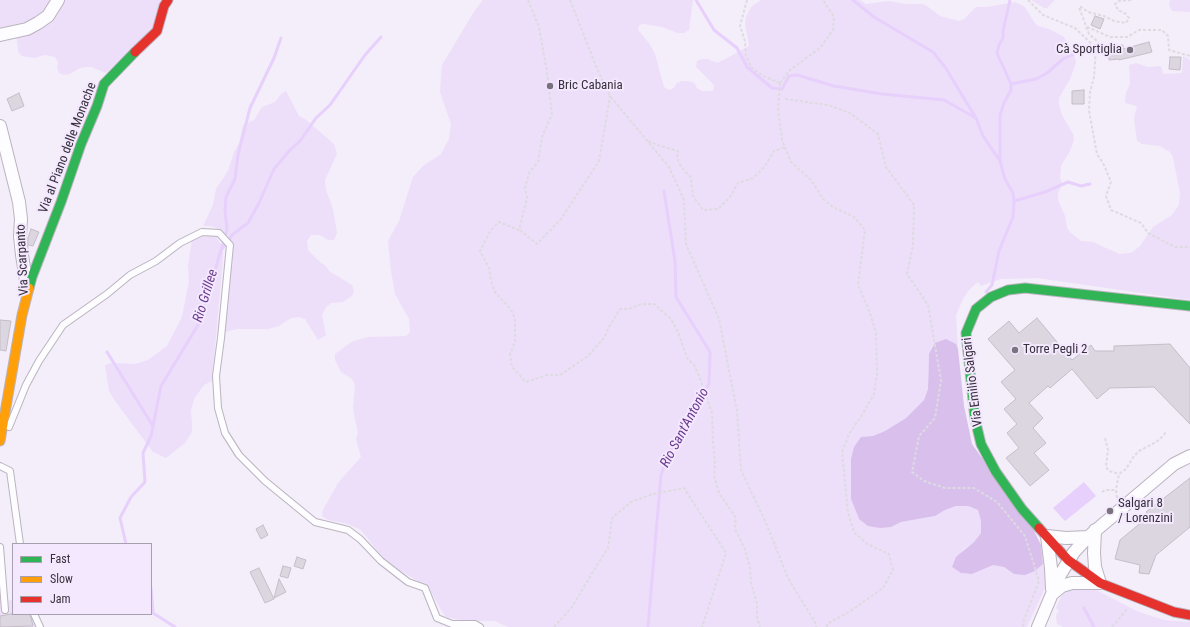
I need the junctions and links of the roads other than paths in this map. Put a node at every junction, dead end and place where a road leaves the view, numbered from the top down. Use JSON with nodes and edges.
{"nodes":[{"id":1,"x":58,"y":0,"type":"edge"},
{"id":2,"x":168,"y":0,"type":"edge"},
{"id":3,"x":0,"y":35,"type":"edge"},
{"id":4,"x":0,"y":126,"type":"edge"},
{"id":5,"x":28,"y":293,"type":"junction"},
{"id":6,"x":1190,"y":306,"type":"edge"},
{"id":7,"x":0,"y":440,"type":"edge"},
{"id":8,"x":1190,"y":456,"type":"edge"},
{"id":9,"x":0,"y":466,"type":"edge"},
{"id":10,"x":1091,"y":534,"type":"junction"},
{"id":11,"x":1047,"y":536,"type":"junction"},
{"id":12,"x":20,"y":543,"type":"edge"},
{"id":13,"x":0,"y":547,"type":"edge"},
{"id":14,"x":1068,"y":560,"type":"junction"},
{"id":15,"x":1100,"y":583,"type":"junction"},
{"id":16,"x":1052,"y":594,"type":"junction"},
{"id":17,"x":5,"y":610,"type":"dead end"},
{"id":18,"x":1190,"y":614,"type":"edge"},
{"id":19,"x":34,"y":615,"type":"edge"},
{"id":20,"x":40,"y":627,"type":"edge"},
{"id":21,"x":480,"y":627,"type":"edge"},
{"id":22,"x":1038,"y":627,"type":"edge"}],
"edges":[{"from":1,"to":3,"type":"street"},
{"from":2,"to":5,"type":"street","name":"Via al Piano delle Monache"},
{"from":4,"to":5,"type":"street","name":"Via Scarpanto"},
{"from":5,"to":7,"type":"street","name":"Via Scarpanto"},
{"from":6,"to":11,"type":"street","name":"Via Emilio Salgari"},
{"from":7,"to":21,"type":"lane"},
{"from":8,"to":10,"type":"street"},
{"from":9,"to":12,"type":"lane"},
{"from":10,"to":11,"type":"street"},
{"from":10,"to":14,"type":"street"},
{"from":10,"to":15,"type":"street"},
{"from":11,"to":14,"type":"street","name":"Via Emilio Salgari"},
{"from":11,"to":16,"type":"street"},
{"from":13,"to":17,"type":"lane"},
{"from":14,"to":15,"type":"street","name":"Via Emilio Salgari"},
{"from":14,"to":16,"type":"street"},
{"from":15,"to":16,"type":"street"},
{"from":15,"to":18,"type":"street","name":"Via Emilio Salgari"},
{"from":16,"to":22,"type":"street"},
{"from":19,"to":20,"type":"lane"}]}
